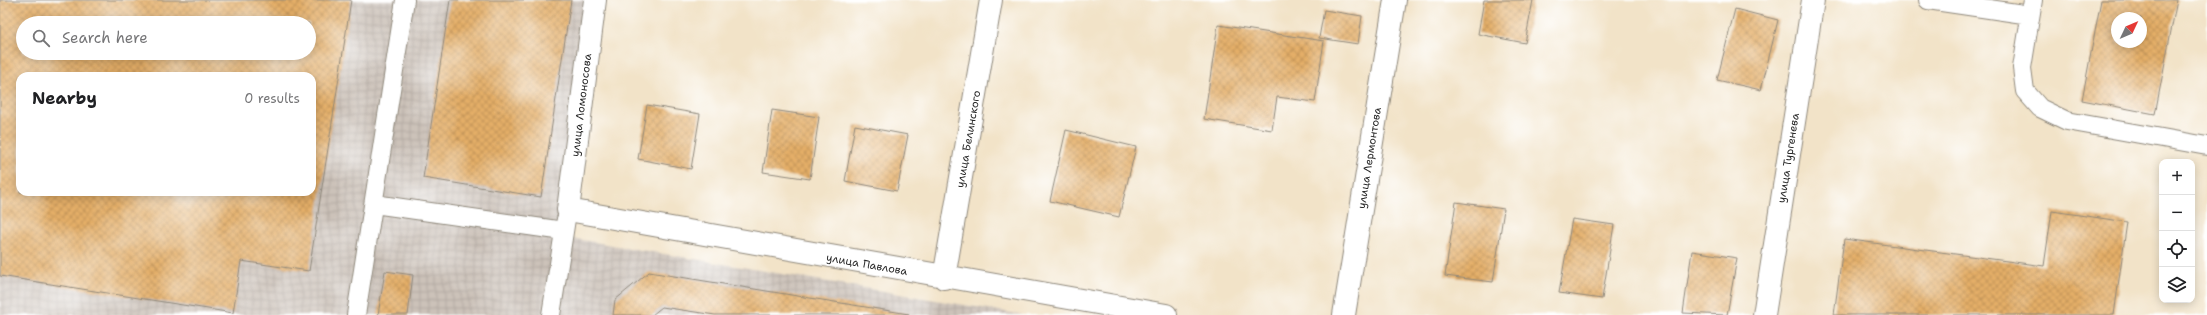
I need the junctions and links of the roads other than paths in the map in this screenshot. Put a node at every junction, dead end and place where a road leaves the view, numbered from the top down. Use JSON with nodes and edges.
{"nodes":[{"id":1,"x":405,"y":0,"type":"edge"},
{"id":2,"x":594,"y":0,"type":"edge"},
{"id":3,"x":991,"y":0,"type":"edge"},
{"id":4,"x":1395,"y":0,"type":"edge"},
{"id":5,"x":1813,"y":0,"type":"edge"},
{"id":6,"x":1928,"y":0,"type":"edge"},
{"id":7,"x":2032,"y":7,"type":"edge"},
{"id":8,"x":2207,"y":146,"type":"edge"},
{"id":9,"x":374,"y":204,"type":"junction"},
{"id":10,"x":566,"y":220,"type":"junction"},
{"id":11,"x":944,"y":278,"type":"junction"},
{"id":12,"x":356,"y":315,"type":"edge"},
{"id":13,"x":551,"y":315,"type":"edge"},
{"id":14,"x":1166,"y":315,"type":"edge"},
{"id":15,"x":1344,"y":315,"type":"edge"},
{"id":16,"x":1764,"y":315,"type":"edge"}],
"edges":[{"from":1,"to":9,"type":"lane"},
{"from":2,"to":10,"type":"street","name":"улица Ломоносова"},
{"from":3,"to":11,"type":"street","name":"улица Белинского"},
{"from":4,"to":15,"type":"street","name":"улица Лермонтова"},
{"from":5,"to":16,"type":"street","name":"улица Тургенева"},
{"from":6,"to":7,"type":"lane"},
{"from":7,"to":8,"type":"lane"},
{"from":9,"to":10,"type":"lane"},
{"from":9,"to":12,"type":"lane"},
{"from":10,"to":11,"type":"street","name":"улица Павлова"},
{"from":10,"to":13,"type":"lane"},
{"from":11,"to":14,"type":"street","name":"улица Павлова"}]}
